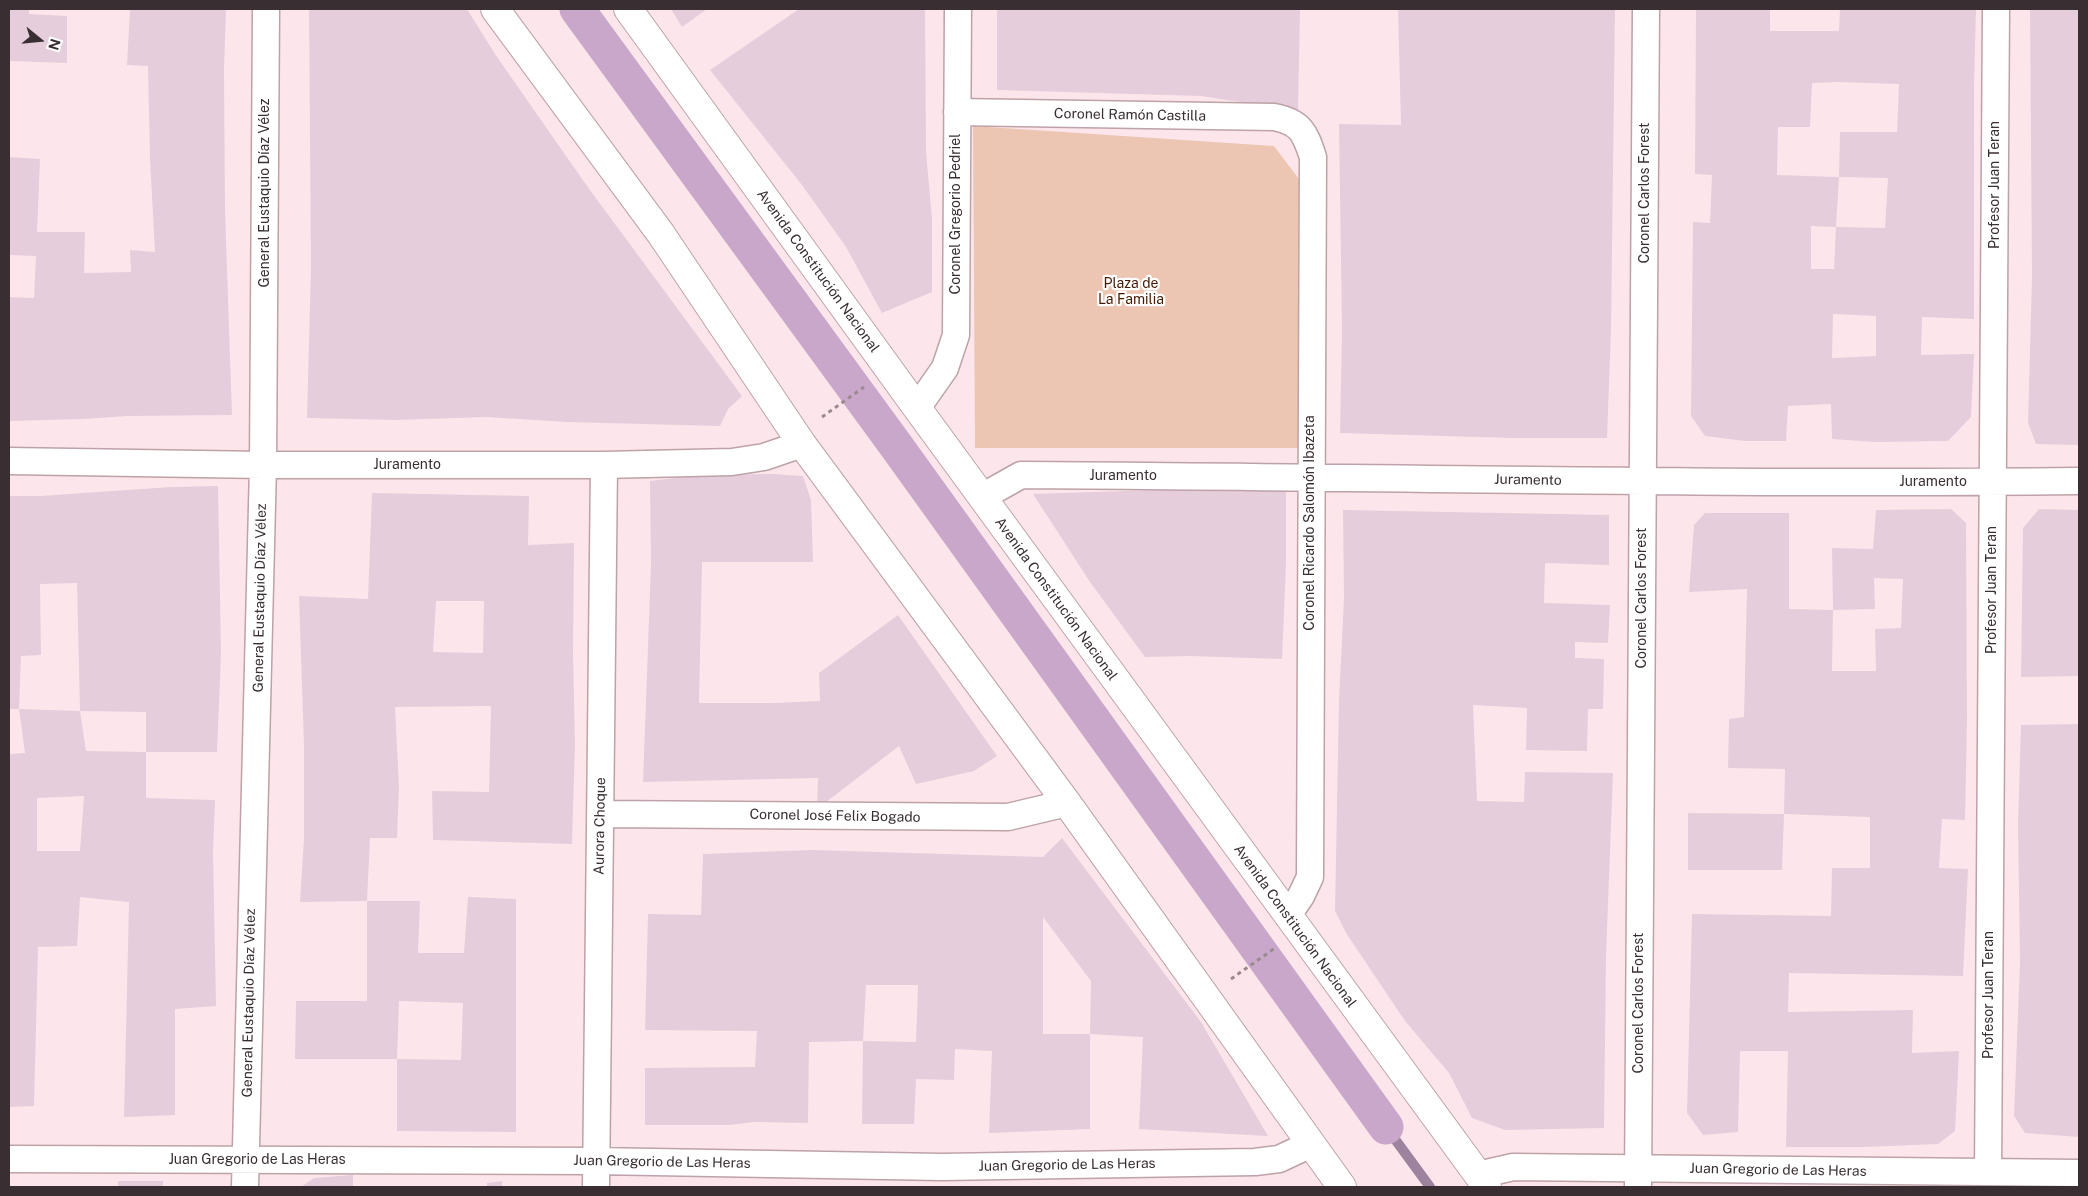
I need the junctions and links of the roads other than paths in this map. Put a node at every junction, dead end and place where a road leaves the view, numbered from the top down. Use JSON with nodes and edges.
{"nodes":[{"id":1,"x":266,"y":9,"type":"edge"},
{"id":2,"x":495,"y":9,"type":"edge"},
{"id":3,"x":628,"y":9,"type":"edge"},
{"id":4,"x":958,"y":9,"type":"edge"},
{"id":5,"x":1646,"y":9,"type":"edge"},
{"id":6,"x":1996,"y":9,"type":"edge"},
{"id":7,"x":957,"y":112,"type":"junction"},
{"id":8,"x":1300,"y":128,"type":"joint"},
{"id":9,"x":916,"y":408,"type":"junction"},
{"id":10,"x":799,"y":439,"type":"junction"},
{"id":11,"x":9,"y":461,"type":"edge"},
{"id":12,"x":263,"y":465,"type":"junction"},
{"id":13,"x":604,"y":465,"type":"junction"},
{"id":14,"x":1310,"y":476,"type":"junction"},
{"id":15,"x":2079,"y":481,"type":"edge"},
{"id":16,"x":1643,"y":482,"type":"junction"},
{"id":17,"x":1993,"y":482,"type":"junction"},
{"id":18,"x":982,"y":497,"type":"junction"},
{"id":19,"x":1067,"y":803,"type":"junction"},
{"id":20,"x":600,"y":814,"type":"junction"},
{"id":21,"x":1288,"y":915,"type":"junction"},
{"id":22,"x":1311,"y":1144,"type":"junction"},
{"id":23,"x":9,"y":1159,"type":"edge"},
{"id":24,"x":245,"y":1160,"type":"junction"},
{"id":25,"x":596,"y":1161,"type":"junction"},
{"id":26,"x":1988,"y":1172,"type":"junction"},
{"id":27,"x":2079,"y":1173,"type":"edge"},
{"id":28,"x":942,"y":1177,"type":"edge"},
{"id":29,"x":1638,"y":1178,"type":"edge"},
{"id":30,"x":1482,"y":1181,"type":"edge"},
{"id":31,"x":245,"y":1187,"type":"edge"},
{"id":32,"x":596,"y":1187,"type":"edge"},
{"id":33,"x":1342,"y":1187,"type":"edge"}],
"edges":[{"from":1,"to":12,"type":"street","name":"General Eustaquio Díaz Vélez"},
{"from":2,"to":10,"type":"main road"},
{"from":3,"to":9,"type":"main road","name":"Avenida Constitución Nacional"},
{"from":4,"to":7,"type":"street","name":"Coronel Gregorio Pedriel"},
{"from":5,"to":16,"type":"street","name":"Coronel Carlos Forest"},
{"from":6,"to":17,"type":"street","name":"Profesor Juan Teran"},
{"from":7,"to":8,"type":"street","name":"Coronel Ramón Castilla"},
{"from":7,"to":9,"type":"street","name":"Coronel Gregorio Pedriel"},
{"from":8,"to":14,"type":"street","name":"Coronel Ricardo Salomón Ibazeta"},
{"from":9,"to":18,"type":"main road","name":"Avenida Constitución Nacional"},
{"from":10,"to":13,"type":"street","name":"Juramento"},
{"from":10,"to":19,"type":"main road"},
{"from":11,"to":12,"type":"street","name":"Juramento"},
{"from":12,"to":13,"type":"street","name":"Juramento"},
{"from":12,"to":24,"type":"street","name":"General Eustaquio Díaz Vélez"},
{"from":13,"to":20,"type":"street","name":"Aurora Choque"},
{"from":14,"to":16,"type":"street","name":"Juramento"},
{"from":14,"to":18,"type":"street","name":"Juramento"},
{"from":14,"to":21,"type":"street","name":"Coronel Ricardo Salomón Ibazeta"},
{"from":15,"to":17,"type":"street","name":"Juramento"},
{"from":16,"to":17,"type":"street","name":"Juramento"},
{"from":16,"to":29,"type":"street","name":"Coronel Carlos Forest"},
{"from":17,"to":26,"type":"street","name":"Profesor Juan Teran"},
{"from":18,"to":21,"type":"main road","name":"Avenida Constitución Nacional"},
{"from":19,"to":20,"type":"street","name":"Coronel José Felix Bogado"},
{"from":19,"to":22,"type":"main road"},
{"from":20,"to":25,"type":"street","name":"Aurora Choque"},
{"from":21,"to":30,"type":"main road","name":"Avenida Constitución Nacional"},
{"from":22,"to":28,"type":"street","name":"Juan Gregorio de Las Heras"},
{"from":22,"to":33,"type":"main road"},
{"from":23,"to":24,"type":"street","name":"Juan Gregorio de Las Heras"},
{"from":24,"to":25,"type":"street","name":"Juan Gregorio de Las Heras"},
{"from":24,"to":31,"type":"street","name":"General Eustaquio Díaz Vélez"},
{"from":25,"to":28,"type":"street","name":"Juan Gregorio de Las Heras"},
{"from":25,"to":32,"type":"street","name":"Aurora Choque"},
{"from":26,"to":27,"type":"street","name":"Juan Gregorio de Las Heras"},
{"from":26,"to":29,"type":"street","name":"Juan Gregorio de Las Heras"},
{"from":29,"to":30,"type":"street","name":"Juan Gregorio de Las Heras"}]}
